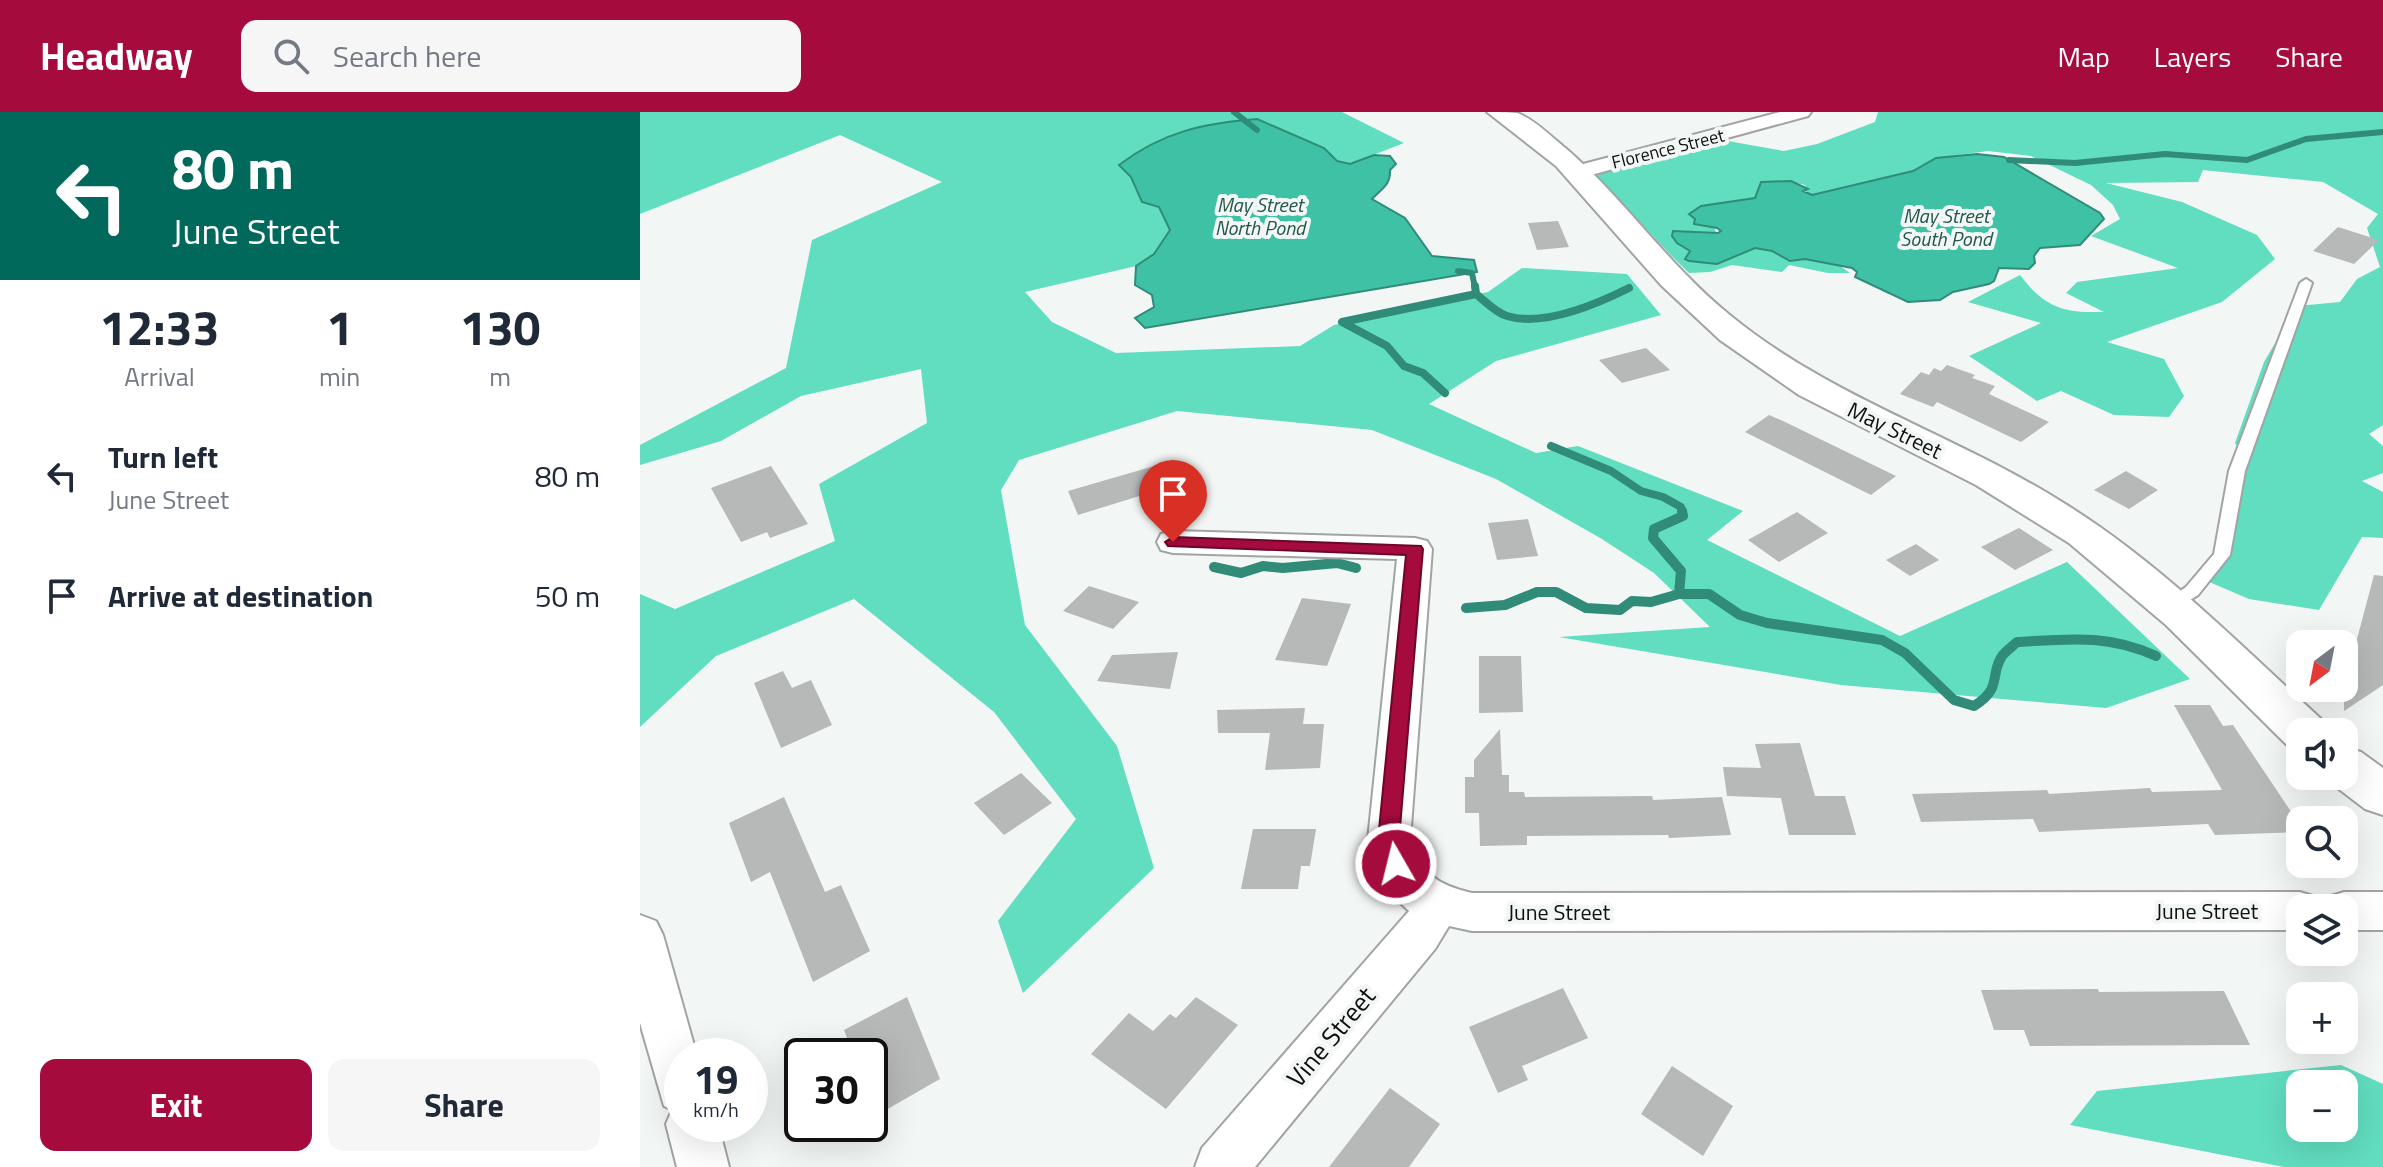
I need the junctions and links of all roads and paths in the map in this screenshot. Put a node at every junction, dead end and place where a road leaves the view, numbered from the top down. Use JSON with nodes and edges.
{"nodes":[{"id":1,"x":1499,"y":112,"type":"edge"},
{"id":2,"x":1801,"y":112,"type":"edge"},
{"id":3,"x":1580,"y":172,"type":"junction"},
{"id":4,"x":2306,"y":283,"type":"dead end"},
{"id":5,"x":1173,"y":542,"type":"dead end"},
{"id":6,"x":2171,"y":604,"type":"junction"},
{"id":7,"x":2289,"y":718,"type":"edge"},
{"id":8,"x":2358,"y":776,"type":"edge"},
{"id":9,"x":2383,"y":795,"type":"edge"},
{"id":10,"x":1437,"y":905,"type":"junction"},
{"id":11,"x":2286,"y":911,"type":"edge"},
{"id":12,"x":2358,"y":911,"type":"edge"},
{"id":13,"x":2383,"y":911,"type":"edge"},
{"id":14,"x":640,"y":935,"type":"edge"},
{"id":15,"x":668,"y":1038,"type":"edge"},
{"id":16,"x":697,"y":1142,"type":"edge"},
{"id":17,"x":703,"y":1167,"type":"edge"},
{"id":18,"x":1221,"y":1167,"type":"edge"}],
"edges":[{"from":1,"to":3,"type":"street","name":"May Street"},
{"from":2,"to":3,"type":"street","name":"Florence Street"},
{"from":3,"to":6,"type":"street","name":"May Street"},
{"from":4,"to":6,"type":"lane"},
{"from":5,"to":10,"type":"street","name":"June Street"},
{"from":6,"to":7,"type":"street","name":"May Street"},
{"from":8,"to":9,"type":"street"},
{"from":10,"to":11,"type":"street","name":"June Street"},
{"from":10,"to":18,"type":"street","name":"Vine Street"},
{"from":12,"to":13,"type":"street"},
{"from":14,"to":15,"type":"street"},
{"from":16,"to":17,"type":"street"}]}
